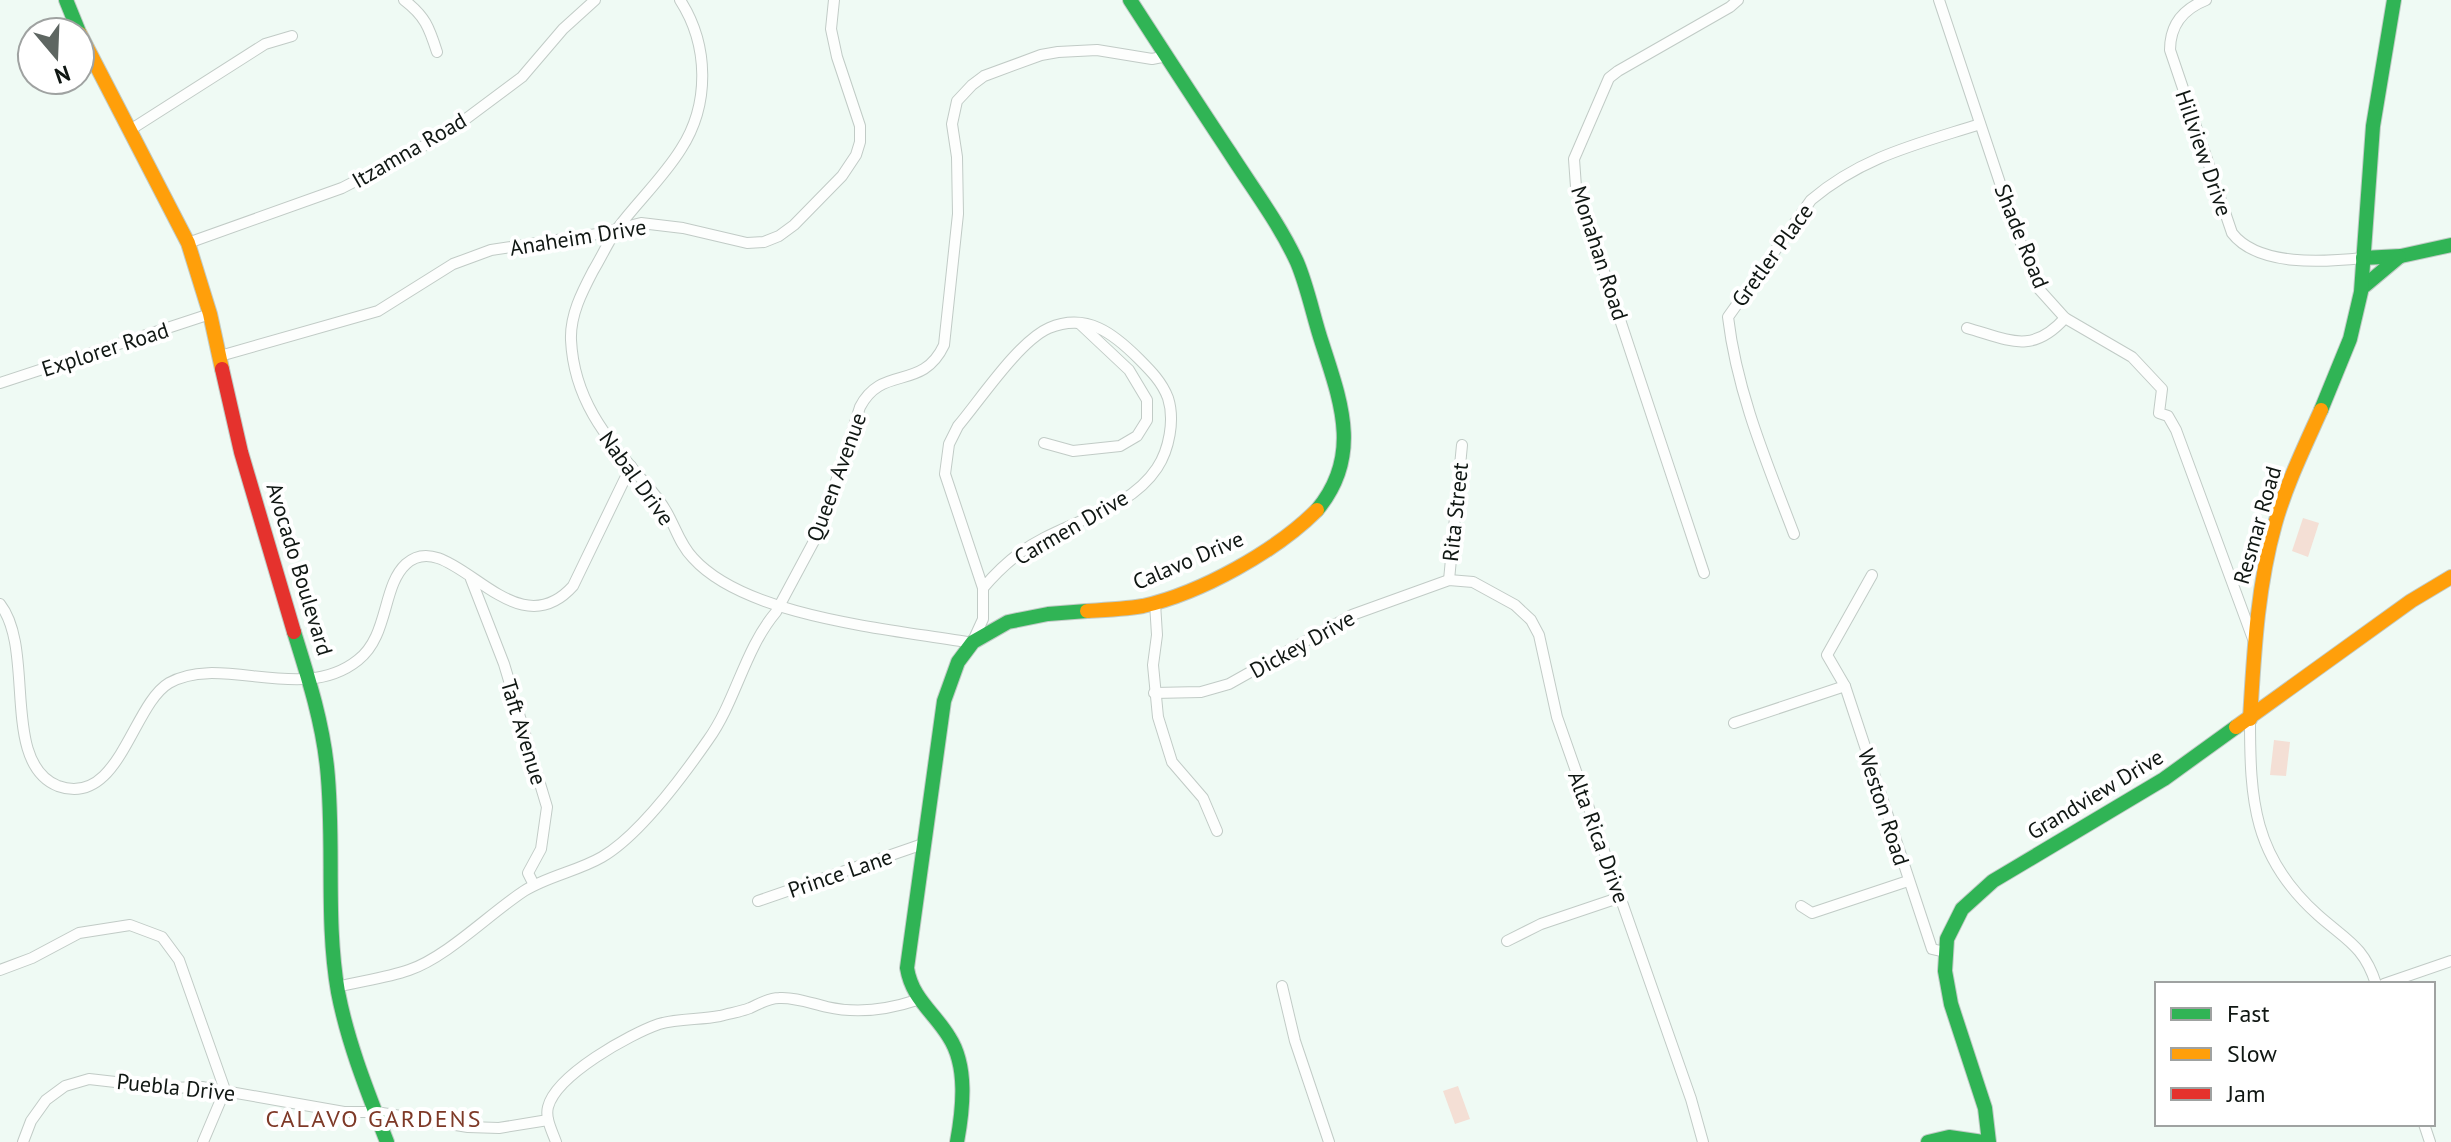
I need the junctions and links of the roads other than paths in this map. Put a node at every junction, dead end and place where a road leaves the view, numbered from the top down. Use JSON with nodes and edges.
{"nodes":[{"id":1,"x":404,"y":0,"type":"edge"},
{"id":2,"x":595,"y":0,"type":"edge"},
{"id":3,"x":680,"y":0,"type":"edge"},
{"id":4,"x":834,"y":0,"type":"edge"},
{"id":5,"x":1130,"y":0,"type":"edge"},
{"id":6,"x":1738,"y":0,"type":"edge"},
{"id":7,"x":1939,"y":0,"type":"edge"},
{"id":8,"x":2206,"y":0,"type":"edge"},
{"id":9,"x":2394,"y":0,"type":"edge"},
{"id":10,"x":292,"y":36,"type":"dead end"},
{"id":11,"x":437,"y":52,"type":"dead end"},
{"id":12,"x":1167,"y":56,"type":"junction"},
{"id":13,"x":96,"y":64,"type":"edge"},
{"id":14,"x":1980,"y":124,"type":"junction"},
{"id":15,"x":130,"y":130,"type":"junction"},
{"id":16,"x":616,"y":230,"type":"junction"},
{"id":17,"x":188,"y":243,"type":"junction"},
{"id":18,"x":2451,"y":245,"type":"edge"},
{"id":19,"x":2401,"y":256,"type":"junction"},
{"id":20,"x":2363,"y":258,"type":"junction"},
{"id":21,"x":2362,"y":288,"type":"junction"},
{"id":22,"x":210,"y":314,"type":"junction"},
{"id":23,"x":2065,"y":318,"type":"junction"},
{"id":24,"x":1079,"y":323,"type":"junction"},
{"id":25,"x":1967,"y":328,"type":"dead end"},
{"id":26,"x":220,"y":356,"type":"junction"},
{"id":27,"x":0,"y":383,"type":"edge"},
{"id":28,"x":1044,"y":443,"type":"dead end"},
{"id":29,"x":1462,"y":445,"type":"dead end"},
{"id":30,"x":631,"y":466,"type":"junction"},
{"id":31,"x":1794,"y":534,"type":"dead end"},
{"id":32,"x":1704,"y":573,"type":"dead end"},
{"id":33,"x":1872,"y":575,"type":"dead end"},
{"id":34,"x":2451,"y":577,"type":"edge"},
{"id":35,"x":471,"y":579,"type":"junction"},
{"id":36,"x":1449,"y":580,"type":"junction"},
{"id":37,"x":983,"y":588,"type":"junction"},
{"id":38,"x":1155,"y":603,"type":"junction"},
{"id":39,"x":0,"y":604,"type":"edge"},
{"id":40,"x":779,"y":607,"type":"junction"},
{"id":41,"x":2255,"y":642,"type":"junction"},
{"id":42,"x":972,"y":643,"type":"junction"},
{"id":43,"x":312,"y":680,"type":"junction"},
{"id":44,"x":1845,"y":686,"type":"junction"},
{"id":45,"x":1154,"y":693,"type":"junction"},
{"id":46,"x":2250,"y":719,"type":"junction"},
{"id":47,"x":1734,"y":723,"type":"dead end"},
{"id":48,"x":1217,"y":831,"type":"dead end"},
{"id":49,"x":923,"y":844,"type":"junction"},
{"id":50,"x":1908,"y":881,"type":"junction"},
{"id":51,"x":534,"y":885,"type":"junction"},
{"id":52,"x":1621,"y":897,"type":"junction"},
{"id":53,"x":758,"y":901,"type":"dead end"},
{"id":54,"x":1801,"y":906,"type":"dead end"},
{"id":55,"x":1507,"y":941,"type":"dead end"},
{"id":56,"x":1945,"y":952,"type":"junction"},
{"id":57,"x":2451,"y":961,"type":"edge"},
{"id":58,"x":0,"y":970,"type":"edge"},
{"id":59,"x":2375,"y":982,"type":"edge"},
{"id":60,"x":2390,"y":982,"type":"edge"},
{"id":61,"x":1282,"y":986,"type":"dead end"},
{"id":62,"x":337,"y":987,"type":"junction"},
{"id":63,"x":917,"y":1000,"type":"junction"},
{"id":64,"x":225,"y":1090,"type":"junction"},
{"id":65,"x":376,"y":1112,"type":"junction"},
{"id":66,"x":548,"y":1120,"type":"junction"},
{"id":67,"x":23,"y":1142,"type":"edge"},
{"id":68,"x":203,"y":1142,"type":"edge"},
{"id":69,"x":387,"y":1142,"type":"edge"},
{"id":70,"x":556,"y":1142,"type":"edge"},
{"id":71,"x":957,"y":1142,"type":"edge"},
{"id":72,"x":1329,"y":1142,"type":"edge"},
{"id":73,"x":1703,"y":1142,"type":"edge"},
{"id":74,"x":1928,"y":1142,"type":"edge"},
{"id":75,"x":1986,"y":1142,"type":"edge"}],
"edges":[{"from":1,"to":11,"type":"street"},
{"from":2,"to":17,"type":"street","name":"Itzamna Road"},
{"from":3,"to":16,"type":"street","name":"Nabal Drive"},
{"from":4,"to":16,"type":"street","name":"Anaheim Drive"},
{"from":5,"to":12,"type":"street","name":"Calavo Drive"},
{"from":6,"to":32,"type":"street","name":"Monahan Road"},
{"from":7,"to":14,"type":"street","name":"Shade Road"},
{"from":8,"to":20,"type":"street","name":"Hillview Drive"},
{"from":9,"to":20,"type":"street","name":"Resmar Road"},
{"from":10,"to":15,"type":"street"},
{"from":12,"to":38,"type":"street","name":"Calavo Drive"},
{"from":12,"to":40,"type":"street","name":"Queen Avenue"},
{"from":13,"to":15,"type":"street","name":"Avocado Boulevard"},
{"from":14,"to":23,"type":"street","name":"Shade Road"},
{"from":14,"to":31,"type":"street","name":"Gretler Place"},
{"from":15,"to":17,"type":"street","name":"Avocado Boulevard"},
{"from":16,"to":26,"type":"street","name":"Anaheim Drive"},
{"from":16,"to":30,"type":"street","name":"Nabal Drive"},
{"from":17,"to":22,"type":"street","name":"Avocado Boulevard"},
{"from":18,"to":19,"type":"street"},
{"from":19,"to":20,"type":"street"},
{"from":19,"to":21,"type":"street"},
{"from":20,"to":21,"type":"street","name":"Resmar Road"},
{"from":21,"to":41,"type":"street","name":"Resmar Road"},
{"from":22,"to":26,"type":"street","name":"Avocado Boulevard"},
{"from":22,"to":27,"type":"street","name":"Explorer Road"},
{"from":23,"to":25,"type":"street"},
{"from":23,"to":41,"type":"street","name":"Shade Road"},
{"from":24,"to":28,"type":"street"},
{"from":24,"to":37,"type":"street"},
{"from":24,"to":37,"type":"street","name":"Carmen Drive"},
{"from":26,"to":43,"type":"street","name":"Avocado Boulevard"},
{"from":29,"to":36,"type":"street","name":"Rita Street"},
{"from":30,"to":35,"type":"street"},
{"from":30,"to":40,"type":"street","name":"Nabal Drive"},
{"from":33,"to":44,"type":"street","name":"Weston Road"},
{"from":34,"to":46,"type":"street","name":"Grandview Drive"},
{"from":35,"to":43,"type":"street"},
{"from":35,"to":51,"type":"street","name":"Taft Avenue"},
{"from":36,"to":45,"type":"street","name":"Dickey Drive"},
{"from":36,"to":52,"type":"street","name":"Alta Rica Drive"},
{"from":37,"to":42,"type":"street"},
{"from":38,"to":42,"type":"street","name":"Calavo Drive"},
{"from":38,"to":45,"type":"street"},
{"from":39,"to":43,"type":"street"},
{"from":40,"to":42,"type":"street","name":"Nabal Drive"},
{"from":40,"to":51,"type":"street","name":"Queen Avenue"},
{"from":41,"to":46,"type":"street","name":"Resmar Road"},
{"from":42,"to":49,"type":"street"},
{"from":43,"to":62,"type":"street","name":"Avocado Boulevard"},
{"from":44,"to":47,"type":"street"},
{"from":44,"to":50,"type":"street","name":"Weston Road"},
{"from":45,"to":48,"type":"street"},
{"from":46,"to":56,"type":"street","name":"Grandview Drive"},
{"from":46,"to":59,"type":"street","name":"Resmar Road"},
{"from":49,"to":53,"type":"street","name":"Prince Lane"},
{"from":49,"to":63,"type":"street"},
{"from":50,"to":54,"type":"street"},
{"from":50,"to":56,"type":"street","name":"Weston Road"},
{"from":51,"to":62,"type":"street","name":"Queen Avenue"},
{"from":52,"to":55,"type":"street"},
{"from":52,"to":73,"type":"street","name":"Alta Rica Drive"},
{"from":56,"to":75,"type":"street","name":"Grandview Drive"},
{"from":57,"to":60,"type":"street"},
{"from":58,"to":64,"type":"street"},
{"from":61,"to":72,"type":"street"},
{"from":62,"to":65,"type":"street","name":"Avocado Boulevard"},
{"from":63,"to":66,"type":"street"},
{"from":63,"to":71,"type":"street"},
{"from":64,"to":65,"type":"street","name":"Puebla Drive"},
{"from":64,"to":67,"type":"street","name":"Puebla Drive"},
{"from":64,"to":68,"type":"street"},
{"from":65,"to":66,"type":"street","name":"Puebla Drive"},
{"from":65,"to":69,"type":"street","name":"Avocado Boulevard"},
{"from":66,"to":70,"type":"street"},
{"from":74,"to":75,"type":"street"}]}
